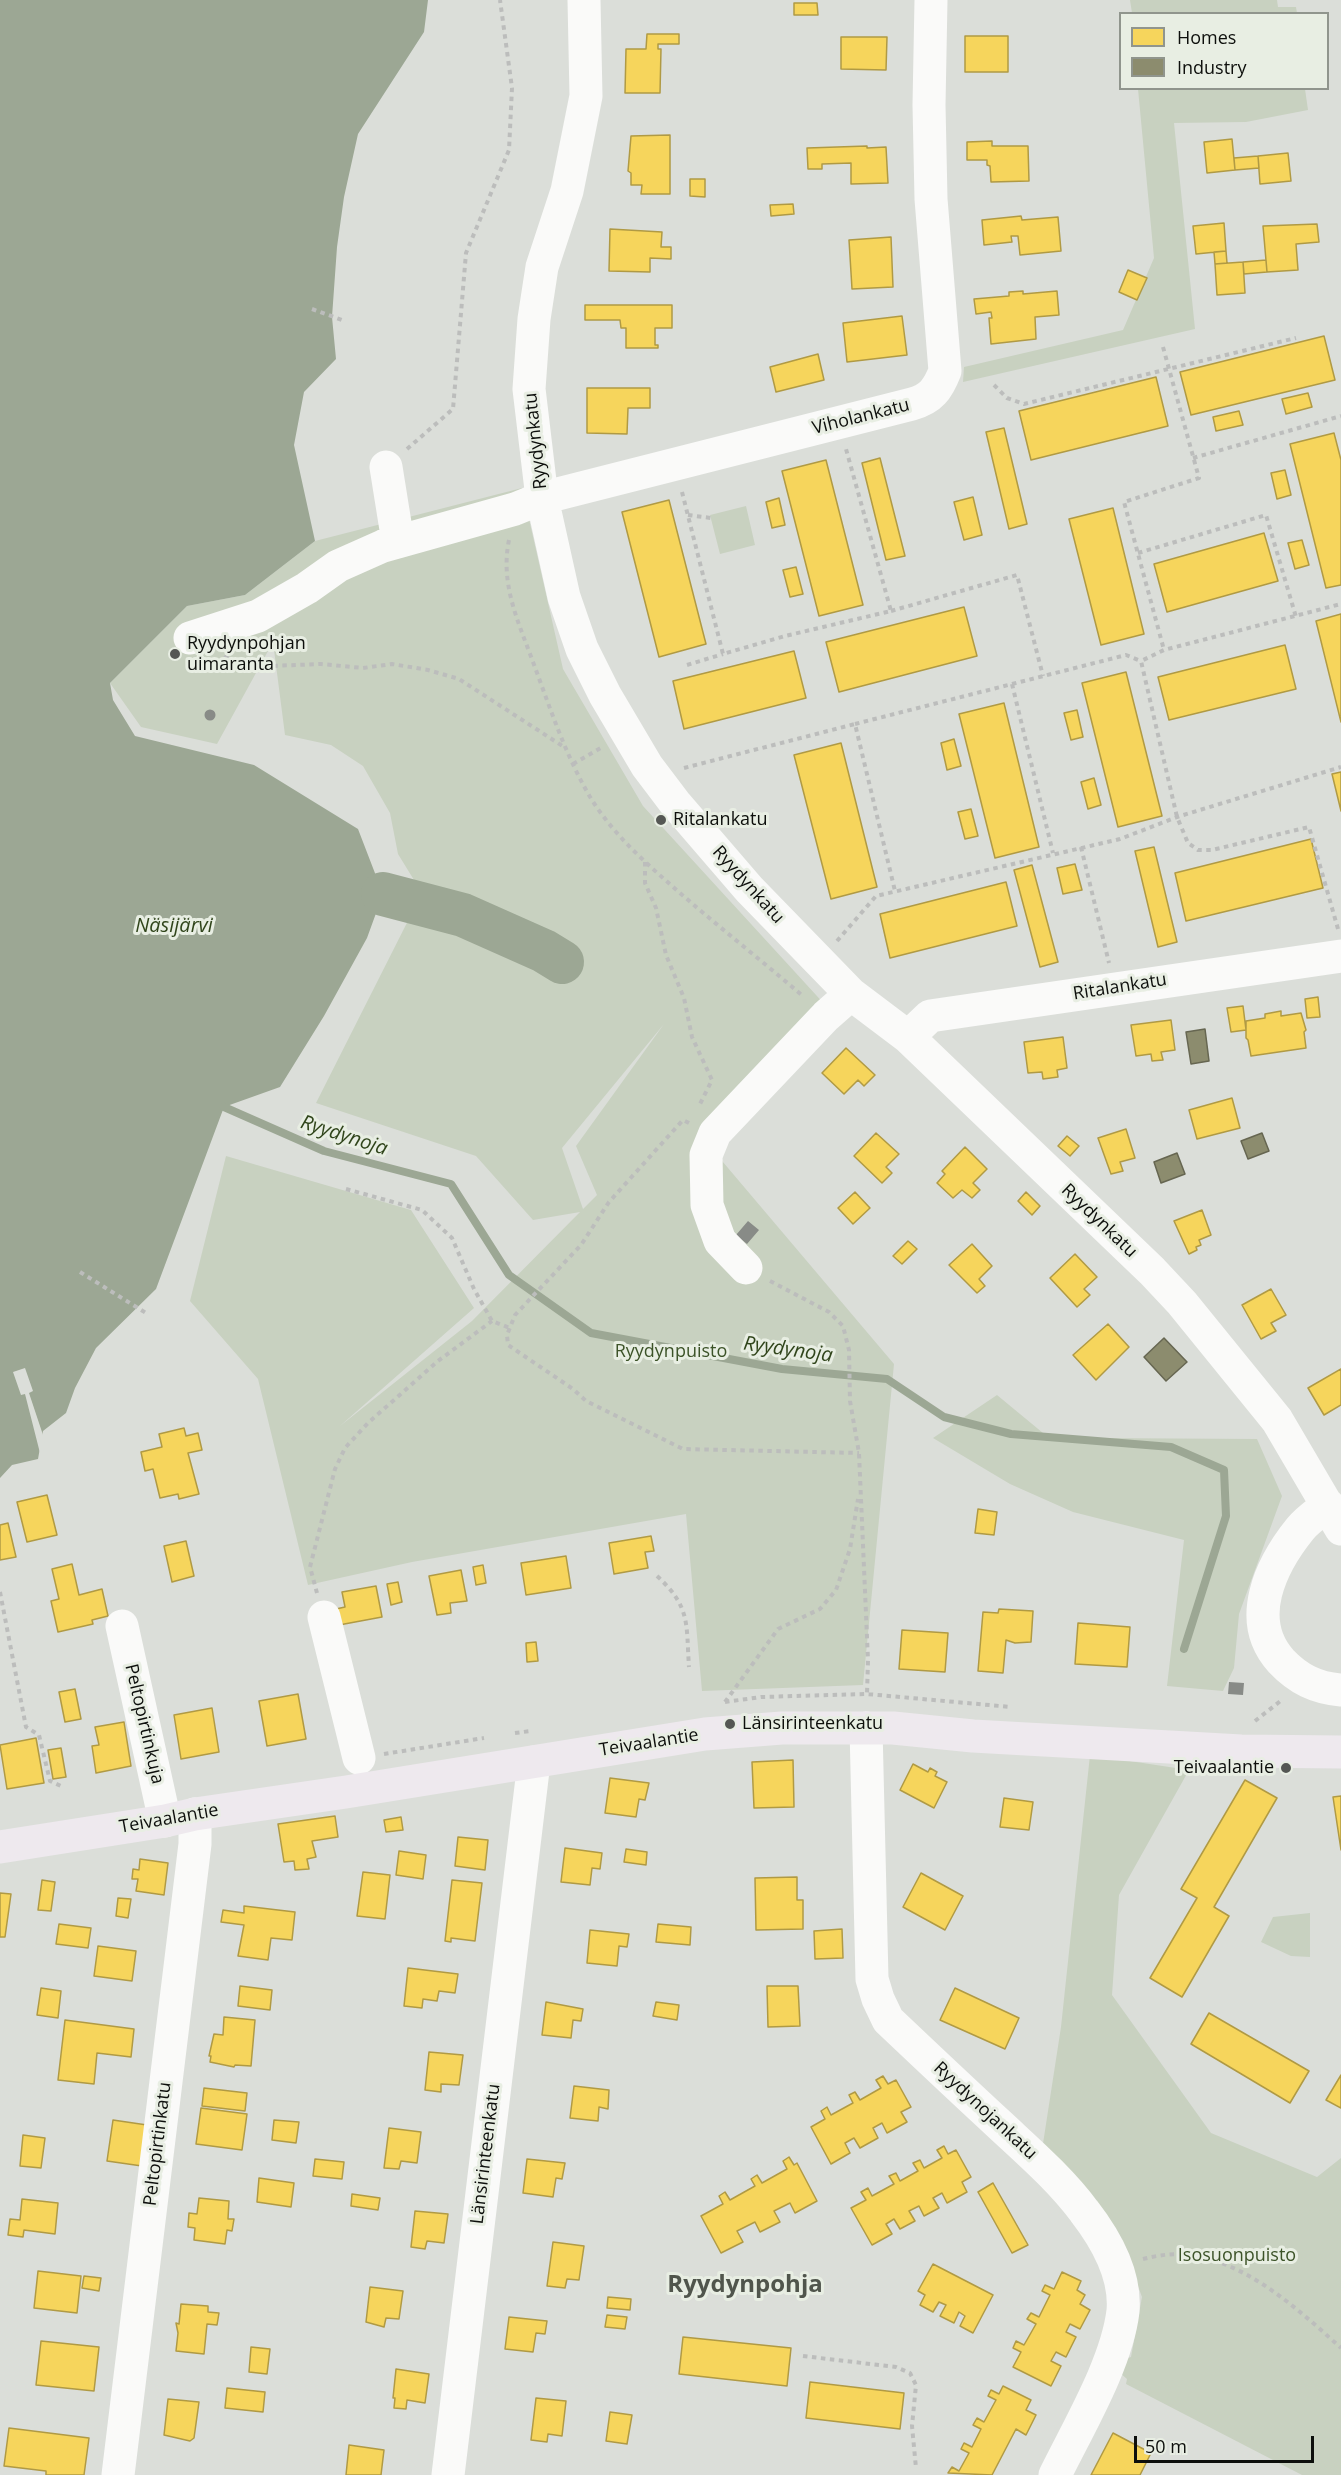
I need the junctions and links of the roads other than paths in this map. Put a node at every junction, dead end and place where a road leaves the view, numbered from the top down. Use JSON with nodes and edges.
{"nodes":[{"id":1,"x":584,"y":0,"type":"edge"},
{"id":2,"x":931,"y":0,"type":"edge"},
{"id":3,"x":386,"y":467,"type":"road end"},
{"id":4,"x":529,"y":503,"type":"junction"},
{"id":5,"x":398,"y":542,"type":"junction"},
{"id":6,"x":190,"y":638,"type":"dead end"},
{"id":7,"x":1341,"y":956,"type":"edge"},
{"id":8,"x":851,"y":994,"type":"junction"},
{"id":9,"x":908,"y":1037,"type":"junction"},
{"id":10,"x":746,"y":1268,"type":"road end"},
{"id":11,"x":1334,"y":1517,"type":"edge"},
{"id":12,"x":324,"y":1617,"type":"road end"},
{"id":13,"x":122,"y":1626,"type":"dead end"},
{"id":14,"x":1341,"y":1690,"type":"edge"},
{"id":15,"x":866,"y":1728,"type":"junction"},
{"id":16,"x":1341,"y":1752,"type":"edge"},
{"id":17,"x":359,"y":1758,"type":"dead end"},
{"id":18,"x":534,"y":1762,"type":"junction"},
{"id":19,"x":180,"y":1817,"type":"junction"},
{"id":20,"x":0,"y":1847,"type":"edge"},
{"id":21,"x":118,"y":2475,"type":"edge"},
{"id":22,"x":448,"y":2475,"type":"edge"},
{"id":23,"x":1055,"y":2475,"type":"edge"}],
"edges":[{"from":1,"to":4,"type":"street","name":"Ryydynkatu"},
{"from":2,"to":4,"type":"street","name":"Viholankatu"},
{"from":3,"to":5,"type":"street"},
{"from":4,"to":5,"type":"street","name":"Viholankatu"},
{"from":4,"to":8,"type":"street","name":"Ryydynkatu"},
{"from":5,"to":6,"type":"street","name":"Viholankatu"},
{"from":7,"to":9,"type":"street","name":"Ritalankatu"},
{"from":8,"to":9,"type":"street","name":"Ryydynkatu"},
{"from":8,"to":10,"type":"street"},
{"from":9,"to":11,"type":"street","name":"Ryydynkatu"},
{"from":11,"to":14,"type":"street"},
{"from":12,"to":17,"type":"street"},
{"from":13,"to":19,"type":"street","name":"Peltopirtinkuja"},
{"from":15,"to":16,"type":"main road","name":"Teivaalantie"},
{"from":15,"to":18,"type":"main road","name":"Teivaalantie"},
{"from":15,"to":23,"type":"street","name":"Ryydynojankatu"},
{"from":18,"to":19,"type":"main road","name":"Teivaalantie"},
{"from":18,"to":22,"type":"street","name":"Länsirinteenkatu"},
{"from":19,"to":20,"type":"main road","name":"Teivaalantie"},
{"from":19,"to":21,"type":"street","name":"Peltopirtinkatu"}]}
